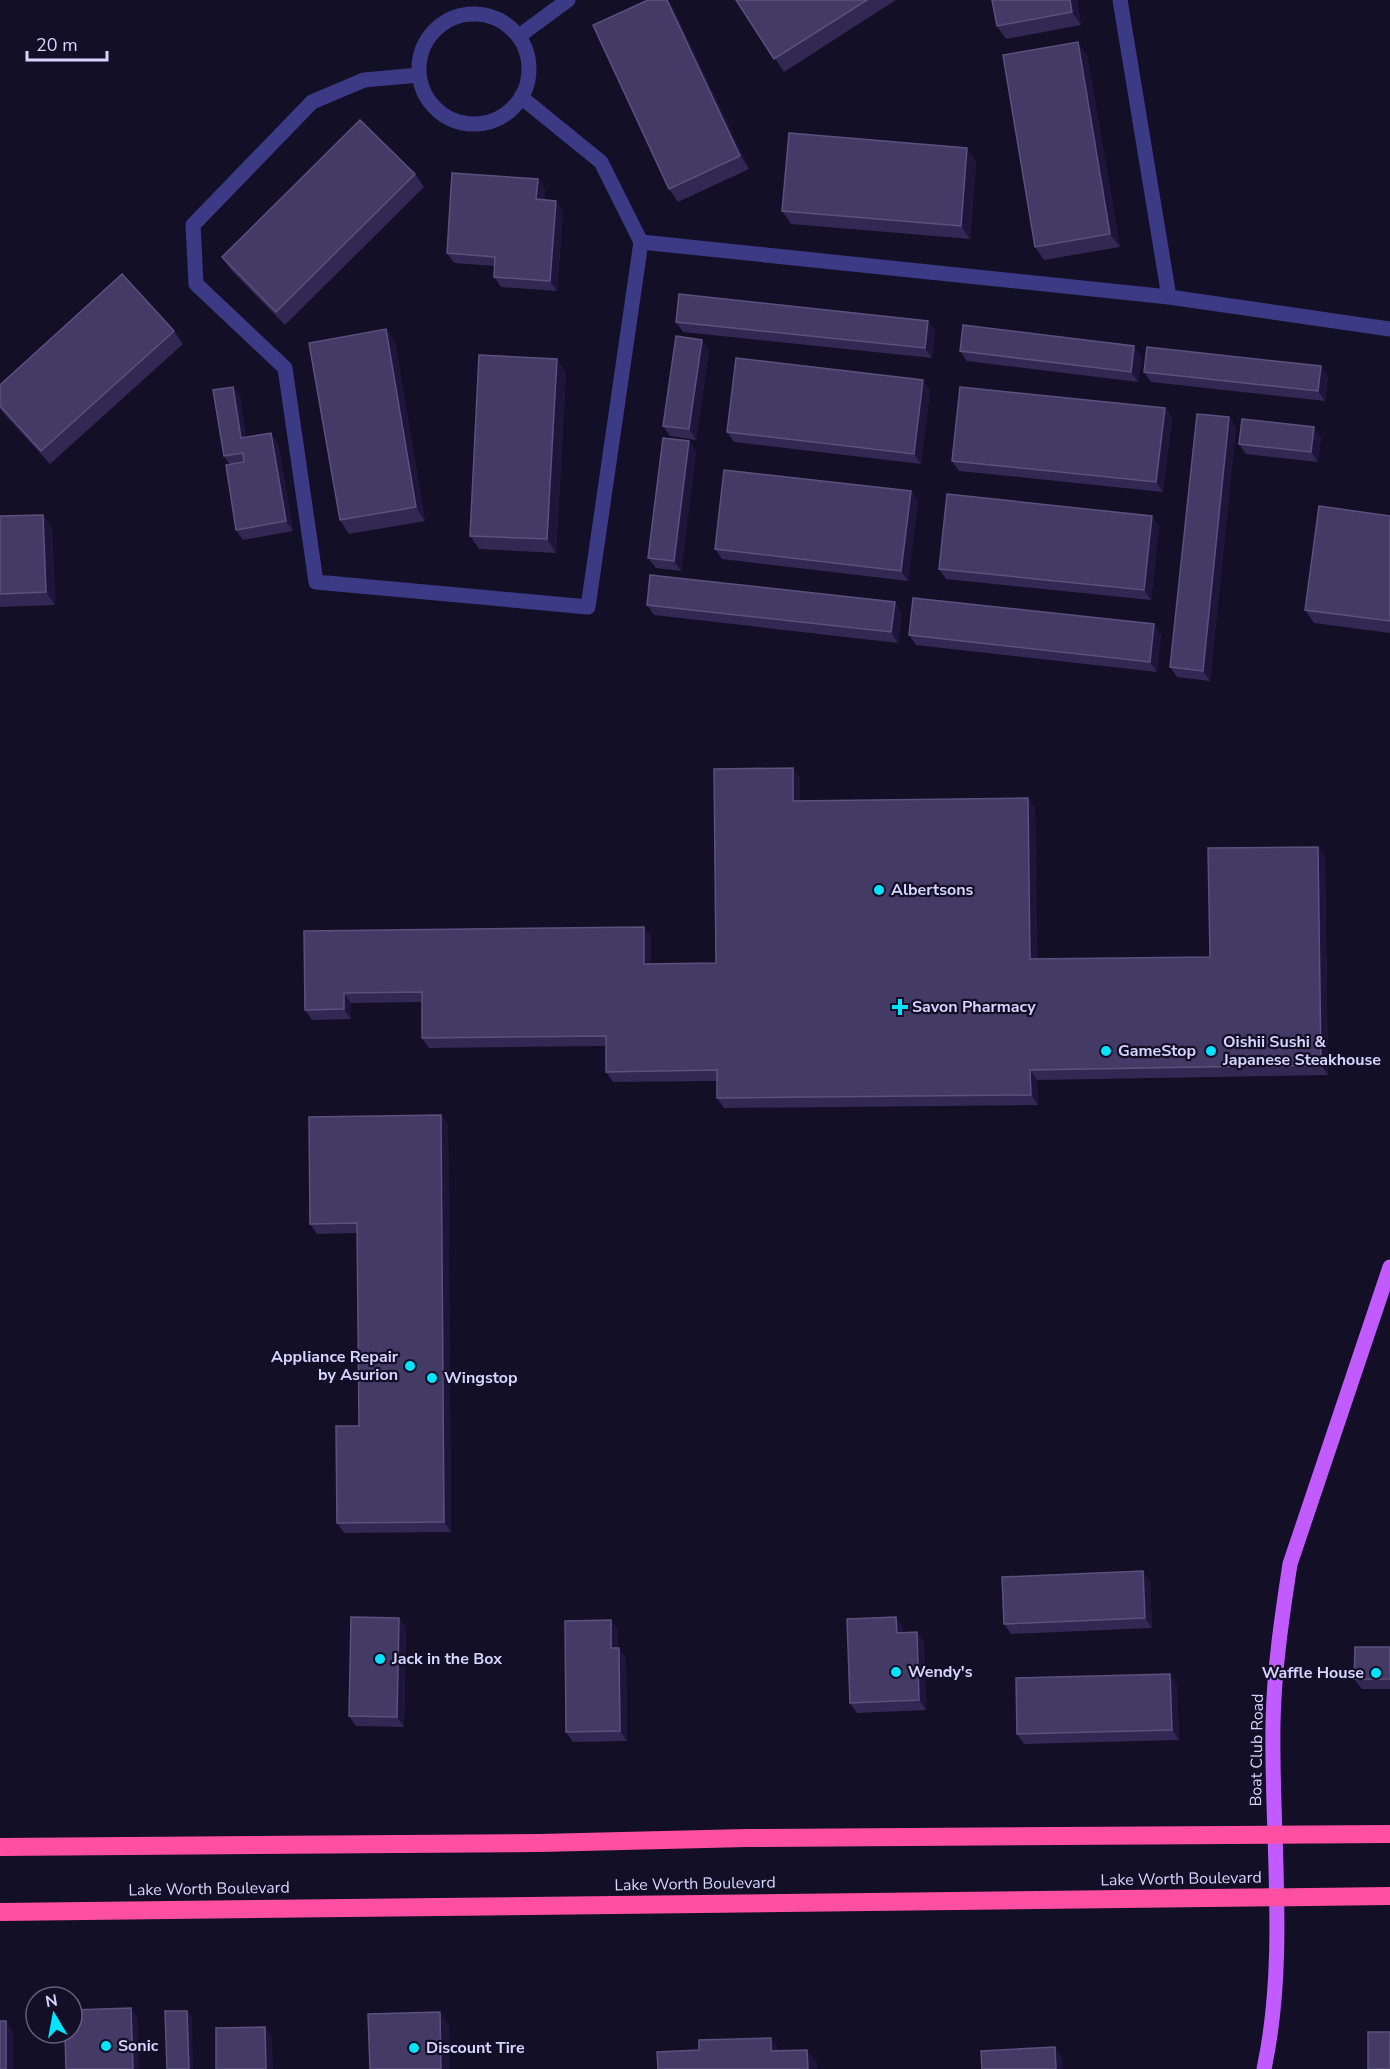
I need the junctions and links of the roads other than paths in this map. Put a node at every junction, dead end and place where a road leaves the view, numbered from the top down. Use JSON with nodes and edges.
{"nodes":[{"id":1,"x":568,"y":0,"type":"edge"},
{"id":2,"x":1120,"y":0,"type":"edge"},
{"id":3,"x":466,"y":7,"type":"edge"},
{"id":4,"x":519,"y":36,"type":"junction"},
{"id":5,"x":419,"y":75,"type":"junction"},
{"id":6,"x":521,"y":97,"type":"junction"},
{"id":7,"x":640,"y":242,"type":"junction"},
{"id":8,"x":1169,"y":297,"type":"junction"},
{"id":9,"x":1390,"y":329,"type":"edge"},
{"id":10,"x":1390,"y":1267,"type":"edge"},
{"id":11,"x":1275,"y":1834,"type":"junction"},
{"id":12,"x":1390,"y":1834,"type":"edge"},
{"id":13,"x":0,"y":1847,"type":"edge"},
{"id":14,"x":1390,"y":1896,"type":"edge"},
{"id":15,"x":1275,"y":1898,"type":"junction"},
{"id":16,"x":0,"y":1912,"type":"edge"},
{"id":17,"x":1264,"y":2069,"type":"edge"}],
"edges":[{"from":1,"to":4,"type":"street"},
{"from":2,"to":8,"type":"street"},
{"from":3,"to":4,"type":"street"},
{"from":3,"to":5,"type":"street"},
{"from":4,"to":6,"type":"street"},
{"from":5,"to":6,"type":"street"},
{"from":5,"to":7,"type":"street"},
{"from":6,"to":7,"type":"street"},
{"from":7,"to":8,"type":"street"},
{"from":8,"to":9,"type":"street"},
{"from":10,"to":11,"type":"main road","name":"Boat Club Road"},
{"from":11,"to":12,"type":"highway"},
{"from":11,"to":13,"type":"highway"},
{"from":11,"to":15,"type":"main road","name":"Boat Club Road"},
{"from":14,"to":15,"type":"highway","name":"Lake Worth Boulevard"},
{"from":15,"to":16,"type":"highway","name":"Lake Worth Boulevard"},
{"from":15,"to":17,"type":"main road","name":"Boat Club Road"}]}
